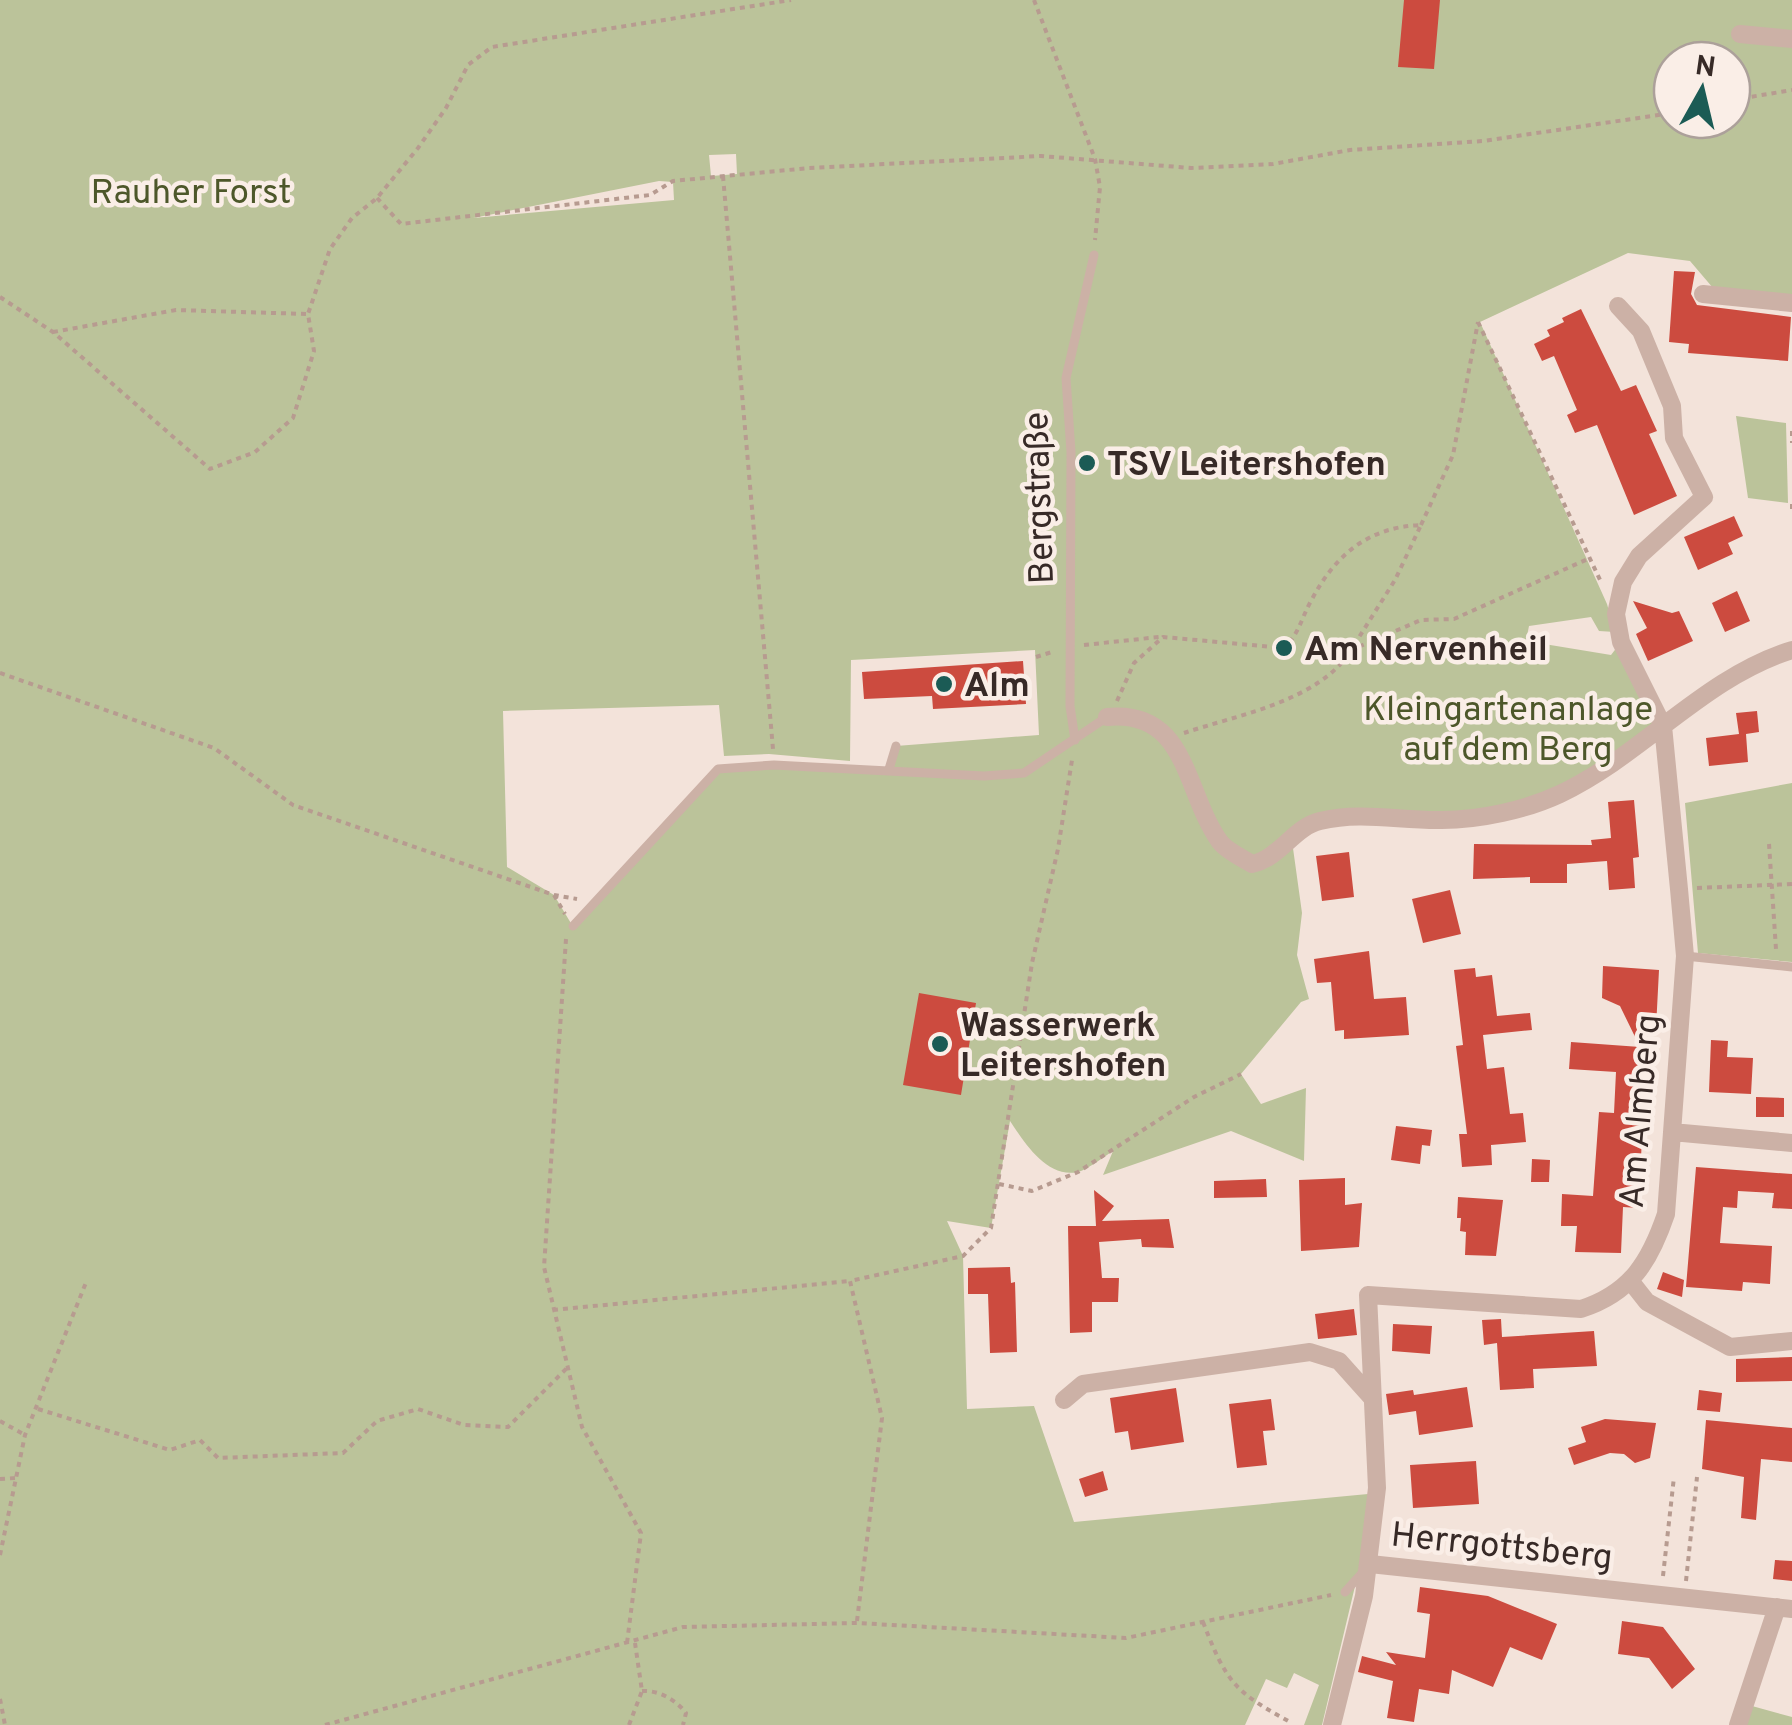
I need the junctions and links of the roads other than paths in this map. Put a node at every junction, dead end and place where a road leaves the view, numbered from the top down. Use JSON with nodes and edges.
{"nodes":[{"id":1,"x":1748,"y":31,"type":"dead end"},
{"id":2,"x":1792,"y":39,"type":"edge"},
{"id":3,"x":1094,"y":255,"type":"road end"},
{"id":4,"x":1702,"y":294,"type":"dead end"},
{"id":5,"x":1792,"y":303,"type":"edge"},
{"id":6,"x":1618,"y":306,"type":"dead end"},
{"id":7,"x":1792,"y":650,"type":"edge"},
{"id":8,"x":1107,"y":716,"type":"joint"},
{"id":9,"x":1663,"y":726,"type":"junction"},
{"id":10,"x":1075,"y":740,"type":"junction"},
{"id":11,"x":896,"y":746,"type":"dead end"},
{"id":12,"x":889,"y":769,"type":"junction"},
{"id":13,"x":573,"y":926,"type":"road end"},
{"id":14,"x":1685,"y":956,"type":"junction"},
{"id":15,"x":1792,"y":967,"type":"edge"},
{"id":16,"x":1672,"y":1132,"type":"junction"},
{"id":17,"x":1792,"y":1142,"type":"edge"},
{"id":18,"x":1632,"y":1283,"type":"junction"},
{"id":19,"x":1792,"y":1341,"type":"edge"},
{"id":20,"x":1373,"y":1399,"type":"junction"},
{"id":21,"x":1064,"y":1400,"type":"dead end"},
{"id":22,"x":1370,"y":1564,"type":"junction"},
{"id":23,"x":1346,"y":1592,"type":"road end"},
{"id":24,"x":1784,"y":1608,"type":"edge"},
{"id":25,"x":1332,"y":1725,"type":"edge"},
{"id":26,"x":1738,"y":1725,"type":"edge"}],
"edges":[{"from":1,"to":2,"type":"street"},
{"from":3,"to":10,"type":"lane","name":"Bergstraße"},
{"from":4,"to":5,"type":"street"},
{"from":6,"to":9,"type":"street"},
{"from":7,"to":9,"type":"street"},
{"from":8,"to":9,"type":"street"},
{"from":8,"to":10,"type":"lane"},
{"from":9,"to":14,"type":"street","name":"Am Almberg"},
{"from":10,"to":12,"type":"lane"},
{"from":11,"to":12,"type":"lane"},
{"from":12,"to":13,"type":"lane"},
{"from":14,"to":15,"type":"lane"},
{"from":14,"to":16,"type":"street","name":"Am Almberg"},
{"from":16,"to":17,"type":"street"},
{"from":16,"to":18,"type":"street","name":"Am Almberg"},
{"from":18,"to":19,"type":"street"},
{"from":18,"to":20,"type":"street","name":"Herrgottsberg"},
{"from":20,"to":21,"type":"street"},
{"from":20,"to":22,"type":"street","name":"Herrgottsberg"},
{"from":22,"to":23,"type":"lane"},
{"from":22,"to":24,"type":"street","name":"Herrgottsberg"},
{"from":22,"to":25,"type":"street"},
{"from":24,"to":26,"type":"street"}]}
